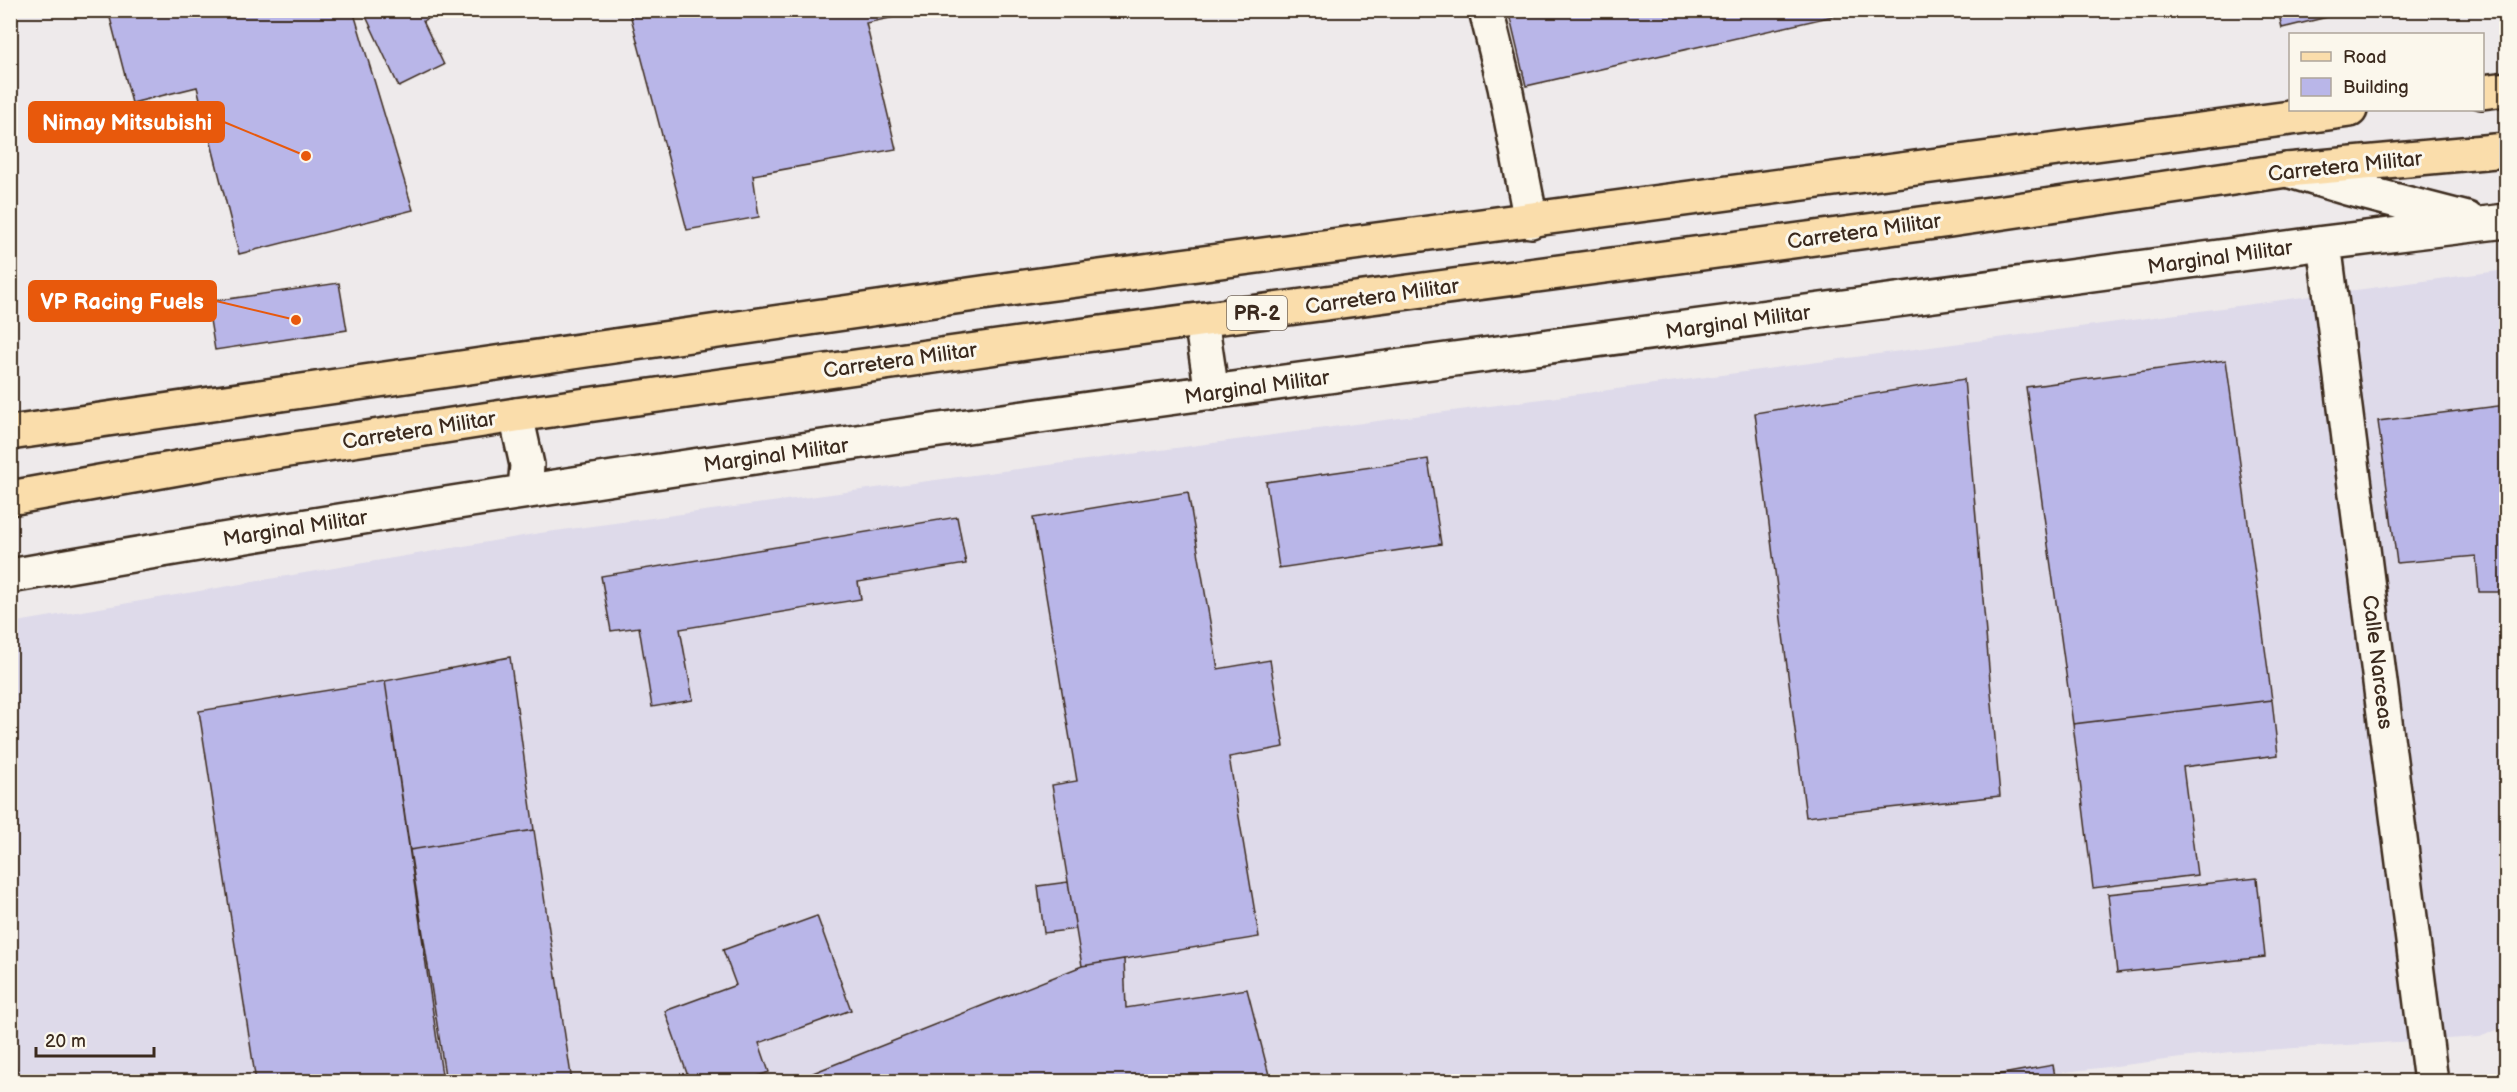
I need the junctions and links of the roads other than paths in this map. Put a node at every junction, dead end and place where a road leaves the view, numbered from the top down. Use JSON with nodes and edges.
{"nodes":[{"id":1,"x":1486,"y":10,"type":"edge"},
{"id":2,"x":2506,"y":89,"type":"edge"},
{"id":3,"x":2484,"y":92,"type":"edge"},
{"id":4,"x":2342,"y":111,"type":"edge"},
{"id":5,"x":2506,"y":150,"type":"edge"},
{"id":6,"x":2287,"y":170,"type":"junction"},
{"id":7,"x":1531,"y":221,"type":"junction"},
{"id":8,"x":2497,"y":222,"type":"edge"},
{"id":9,"x":2324,"y":243,"type":"junction"},
{"id":10,"x":1201,"y":321,"type":"junction"},
{"id":11,"x":1212,"y":393,"type":"junction"},
{"id":12,"x":516,"y":415,"type":"junction"},
{"id":13,"x":10,"y":433,"type":"edge"},
{"id":14,"x":525,"y":491,"type":"junction"},
{"id":15,"x":10,"y":498,"type":"edge"},
{"id":16,"x":10,"y":576,"type":"edge"},
{"id":17,"x":2432,"y":1082,"type":"edge"}],
"edges":[{"from":1,"to":7,"type":"street"},
{"from":2,"to":3,"type":"main road"},
{"from":4,"to":7,"type":"main road"},
{"from":5,"to":6,"type":"main road","name":"Carretera Militar","number":"PR-2"},
{"from":6,"to":8,"type":"street"},
{"from":6,"to":10,"type":"main road","name":"Carretera Militar","number":"PR-2"},
{"from":7,"to":13,"type":"main road"},
{"from":8,"to":9,"type":"street","name":"Marginal Militar"},
{"from":9,"to":11,"type":"street","name":"Marginal Militar"},
{"from":9,"to":17,"type":"street","name":"Calle Narceas"},
{"from":10,"to":11,"type":"street"},
{"from":10,"to":12,"type":"main road","name":"Carretera Militar","number":"PR-2"},
{"from":11,"to":14,"type":"street","name":"Marginal Militar"},
{"from":12,"to":14,"type":"street"},
{"from":12,"to":15,"type":"main road","name":"Carretera Militar","number":"PR-2"},
{"from":14,"to":16,"type":"street","name":"Marginal Militar"}]}
